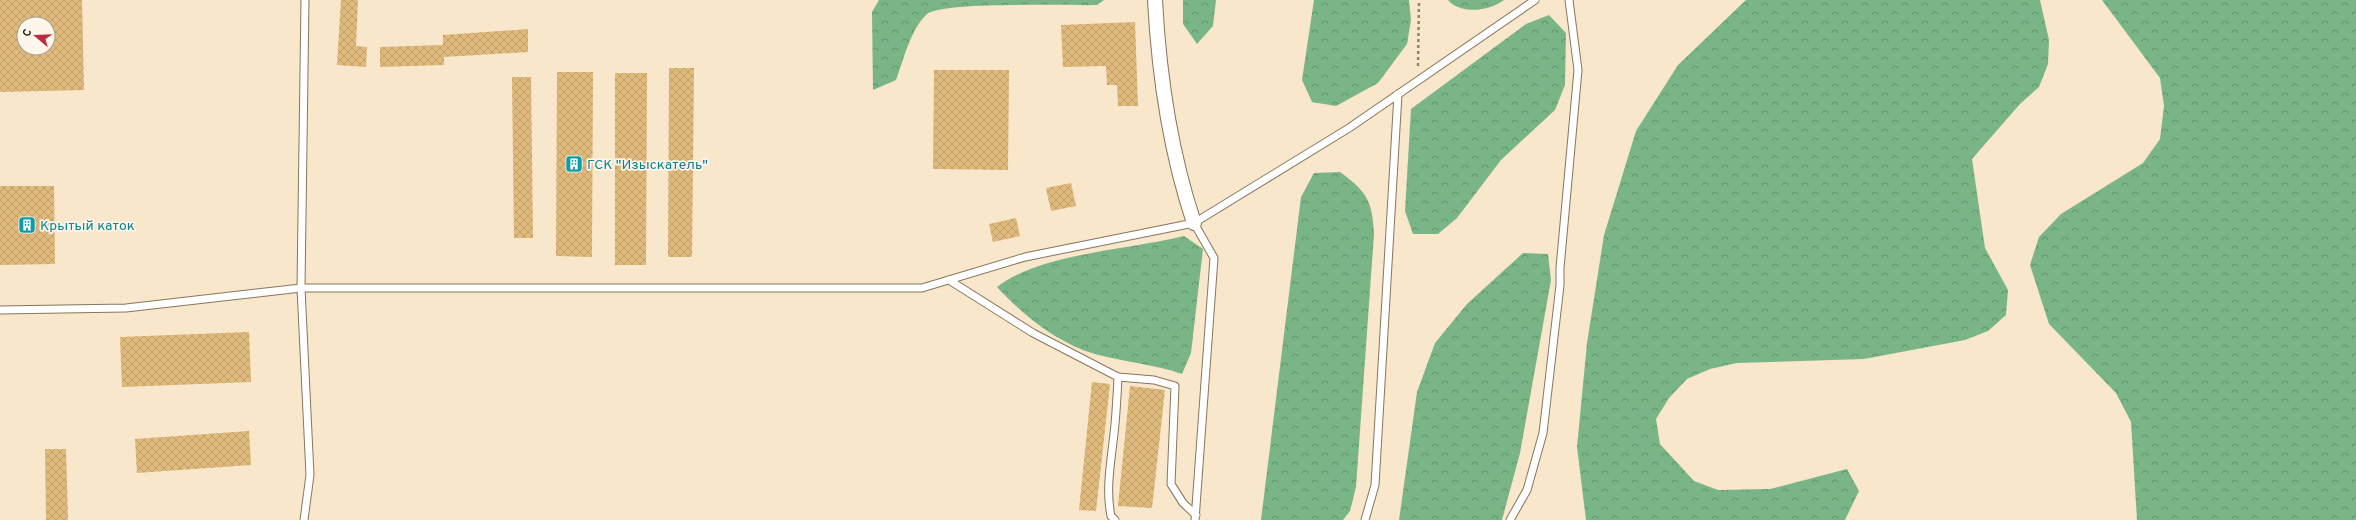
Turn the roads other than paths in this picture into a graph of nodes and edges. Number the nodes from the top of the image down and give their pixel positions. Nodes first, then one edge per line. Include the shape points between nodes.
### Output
1 (305, 0) edge
2 (1155, 0) edge
3 (1535, 0) edge
4 (1569, 0) edge
5 (1398, 94) junction
6 (1194, 223) junction
7 (949, 280) junction
8 (301, 288) junction
9 (0, 310) edge
10 (1118, 377) junction
11 (1196, 518) edge
12 (304, 520) edge
13 (1115, 520) edge
14 (1365, 520) edge
15 (1510, 520) edge

1 - 8 lane
2 - 6 street via 1165,109 1182,188
3 - 5 lane
4 - 15 lane via 1578,70 1560,285 1542,433 1528,490
5 - 6 lane via 1349,128
5 - 14 lane via 1376,485
6 - 7 lane via 1025,257
6 - 11 lane via 1214,258
7 - 8 lane via 922,288
7 - 10 lane via 1033,333
8 - 9 lane via 126,308
8 - 12 lane via 310,475
10 - 11 lane via 1154,380 1175,386 1171,484
10 - 13 lane via 1108,476 1108,502 1111,516

